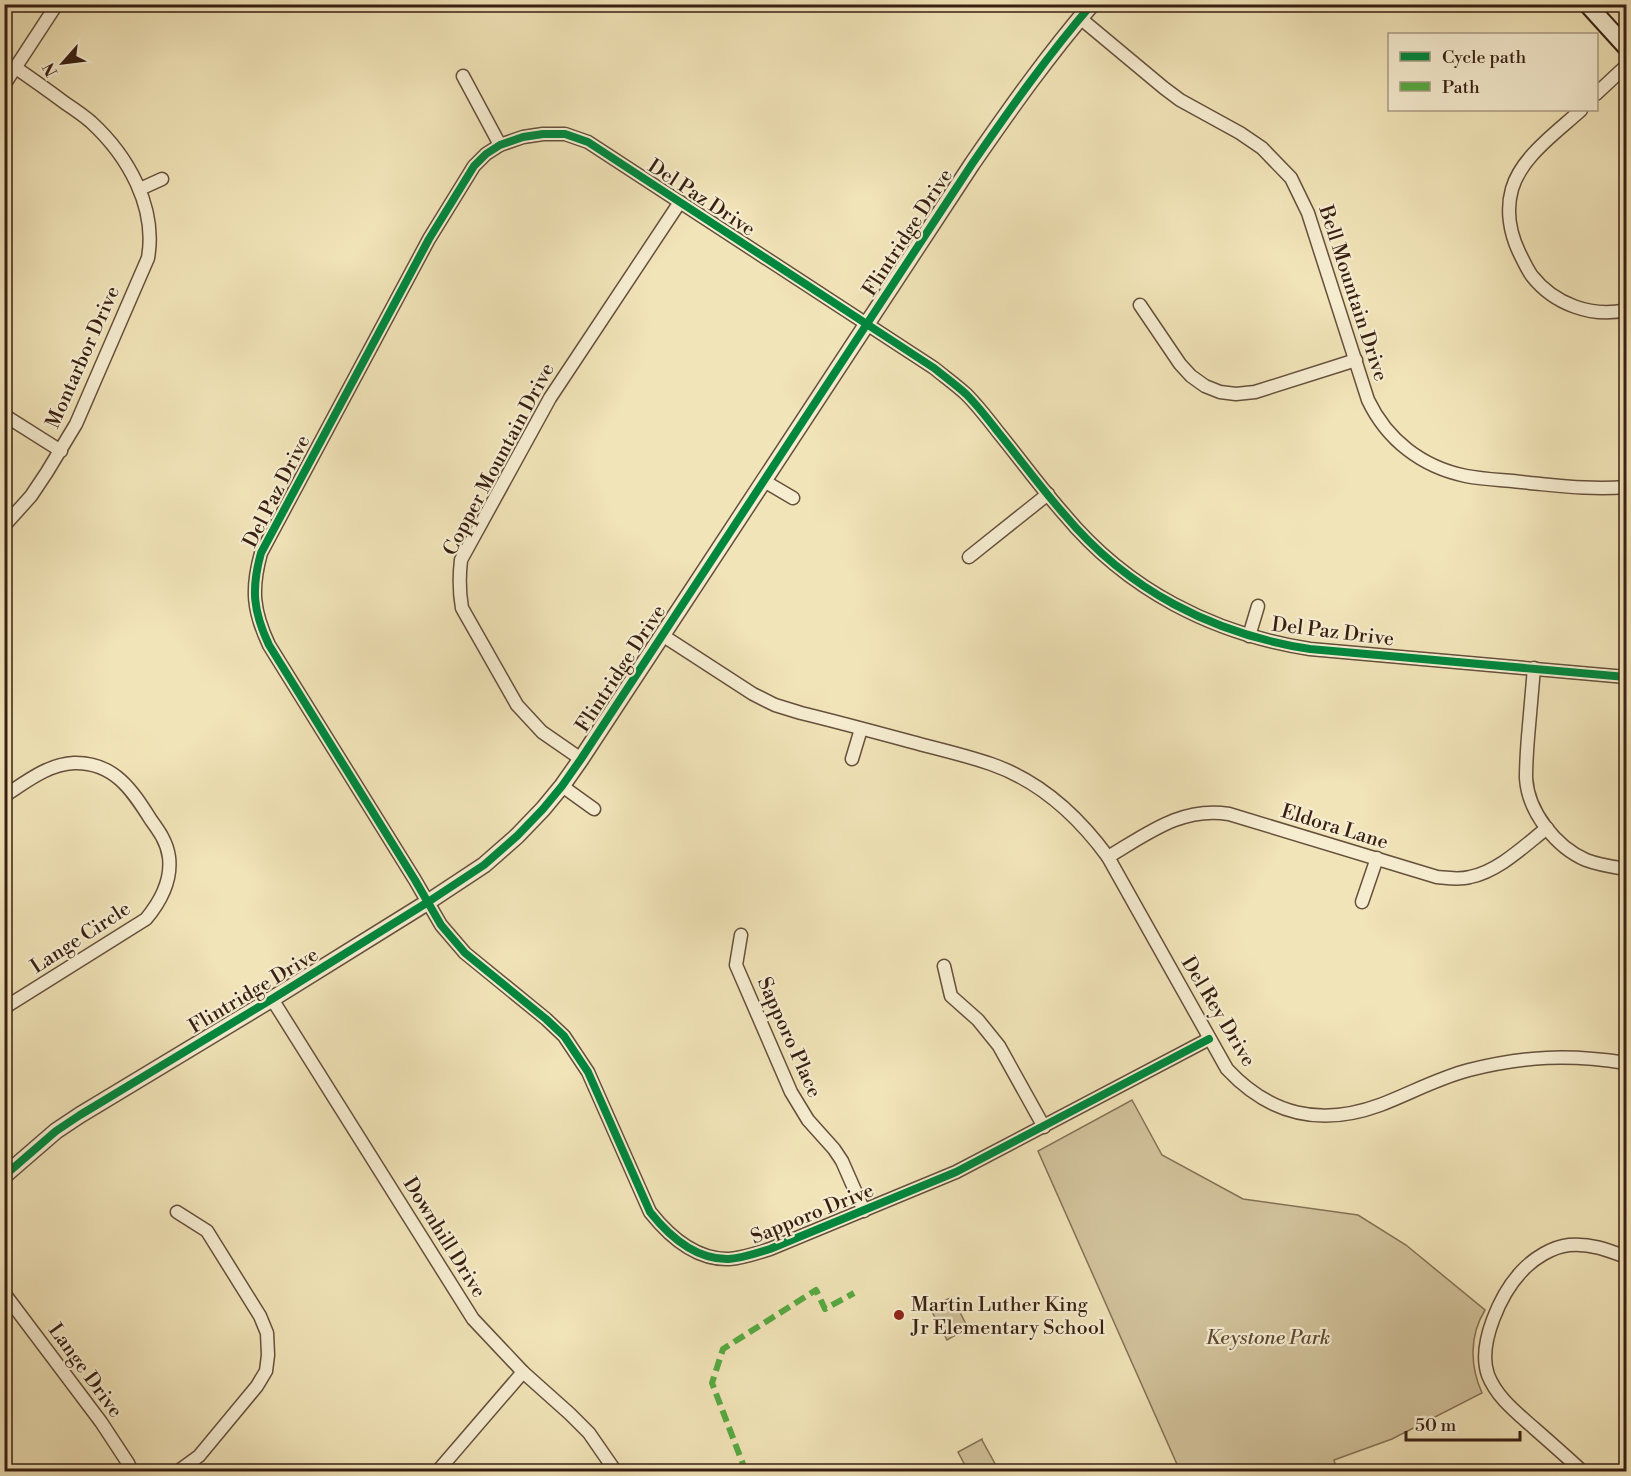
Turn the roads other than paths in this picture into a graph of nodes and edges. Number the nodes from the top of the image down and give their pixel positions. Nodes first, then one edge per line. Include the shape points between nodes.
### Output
1 (57, 4) edge
2 (1092, 4) edge
3 (1587, 4) edge
4 (1080, 18) junction
5 (1626, 47) edge
6 (1626, 66) edge
7 (16, 68) junction
8 (463, 76) dead end
9 (4, 85) edge
10 (1598, 92) edge
11 (1580, 111) edge
12 (500, 145) junction
13 (162, 179) dead end
14 (140, 189) junction
15 (680, 202) junction
16 (1140, 305) dead end
17 (1626, 310) edge
18 (867, 325) junction
19 (1356, 360) junction
20 (4, 415) edge
21 (61, 451) junction
22 (764, 481) junction
23 (1626, 487) edge
24 (1048, 494) junction
25 (793, 498) dead end
26 (4, 526) edge
27 (969, 557) dead end
28 (1258, 606) dead end
29 (662, 635) junction
30 (1249, 636) junction
31 (1534, 668) junction
32 (1626, 677) edge
33 (861, 729) junction
34 (581, 759) junction
35 (852, 759) dead end
36 (562, 786) junction
37 (4, 796) edge
38 (594, 809) dead end
39 (1547, 828) junction
40 (1108, 856) junction
41 (1377, 858) junction
42 (1626, 869) edge
43 (428, 902) junction
44 (1362, 902) dead end
45 (741, 935) dead end
46 (944, 966) dead end
47 (272, 999) junction
48 (4, 1008) edge
49 (1209, 1039) junction
50 (1626, 1063) edge
51 (1044, 1127) junction
52 (4, 1176) edge
53 (864, 1210) junction
54 (177, 1212) dead end
55 (1626, 1257) edge
56 (4, 1293) edge
57 (523, 1372) junction
58 (132, 1472) edge
59 (177, 1472) edge
60 (437, 1472) edge
61 (616, 1472) edge
62 (1583, 1472) edge

1 - 7 street
2 - 4 street, Flintridge Drive
3 - 5 main road
4 - 18 street, Flintridge Drive via 979,154
4 - 19 street, Bell Mountain Drive via 1180,100 1262,148 1291,178 1308,213
6 - 10 street
7 - 9 street
7 - 14 street, Montarbor Drive via 90,121 121,156
8 - 12 street
11 - 17 street via 1528,159 1518,174 1512,189 1510,224 1530,274 1550,293 1584,310
12 - 15 street, Del Paz Drive via 543,134 588,142
12 - 43 street, Del Paz Drive via 474,166 429,239 261,553 256,570 256,610 269,645
13 - 14 street
14 - 21 street, Montarbor Drive via 150,226 148,258 87,402
15 - 18 street, Del Paz Drive
15 - 34 street, Copper Mountain Drive via 550,398 461,560 462,608 517,705 542,732
16 - 19 street via 1185,370 1204,386 1220,392 1254,392
18 - 22 street, Flintridge Drive
18 - 24 street, Del Paz Drive via 934,368 966,395
19 - 23 street, Bell Mountain Drive via 1368,400 1387,430 1403,447 1440,469 1467,476 1582,488
20 - 21 street
21 - 26 street, Montarbor Drive via 31,496
22 - 25 street
22 - 29 street, Flintridge Drive
24 - 27 street
24 - 30 street, Del Paz Drive via 1102,554 1148,589 1198,618
28 - 30 street, Del Paz Drive
29 - 33 street, Del Rey Drive via 775,705
29 - 34 street, Flintridge Drive
30 - 31 street, Del Paz Drive via 1310,649
31 - 32 street, Del Paz Drive
31 - 39 street via 1526,780 1530,798
33 - 35 street
33 - 40 street, Del Rey Drive via 964,755 1014,774 1075,816
34 - 36 street, Flintridge Drive
36 - 38 street
36 - 43 street, Flintridge Drive via 500,852
37 - 48 street, Lange Circle via 54,766 74,763 108,770 134,792 164,839 169,856 165,891 146,919
39 - 41 street, Eldora Lane via 1502,863 1471,877 1437,877
39 - 42 street via 1570,851 1586,860
40 - 41 street, Eldora Lane via 1168,822 1214,811
40 - 49 street, Del Rey Drive
41 - 44 street
43 - 47 street, Flintridge Drive
43 - 53 street, Sapporo Drive via 465,953 564,1036 588,1072 650,1212 675,1239 710,1256 747,1256
45 - 53 street, Sapporo Place via 736,965 791,1092 842,1161
46 - 51 street via 951,996 999,1046
47 - 52 street, Flintridge Drive via 80,1115
47 - 57 street, Downhill Drive via 462,1302
49 - 50 street, Del Rey Drive via 1227,1069 1259,1097 1278,1107 1321,1117 1368,1109 1466,1071 1519,1059 1579,1057
49 - 51 street, Sapporo Drive
51 - 53 street, Sapporo Drive via 956,1172
54 - 59 street via 207,1231 260,1316 267,1333 268,1355 266,1371 258,1386 199,1456
55 - 62 street via 1585,1245 1548,1251 1521,1271 1487,1335 1487,1372 1494,1388
56 - 58 street, Lange Drive via 101,1422
57 - 60 street
57 - 61 street, Downhill Drive via 589,1433

